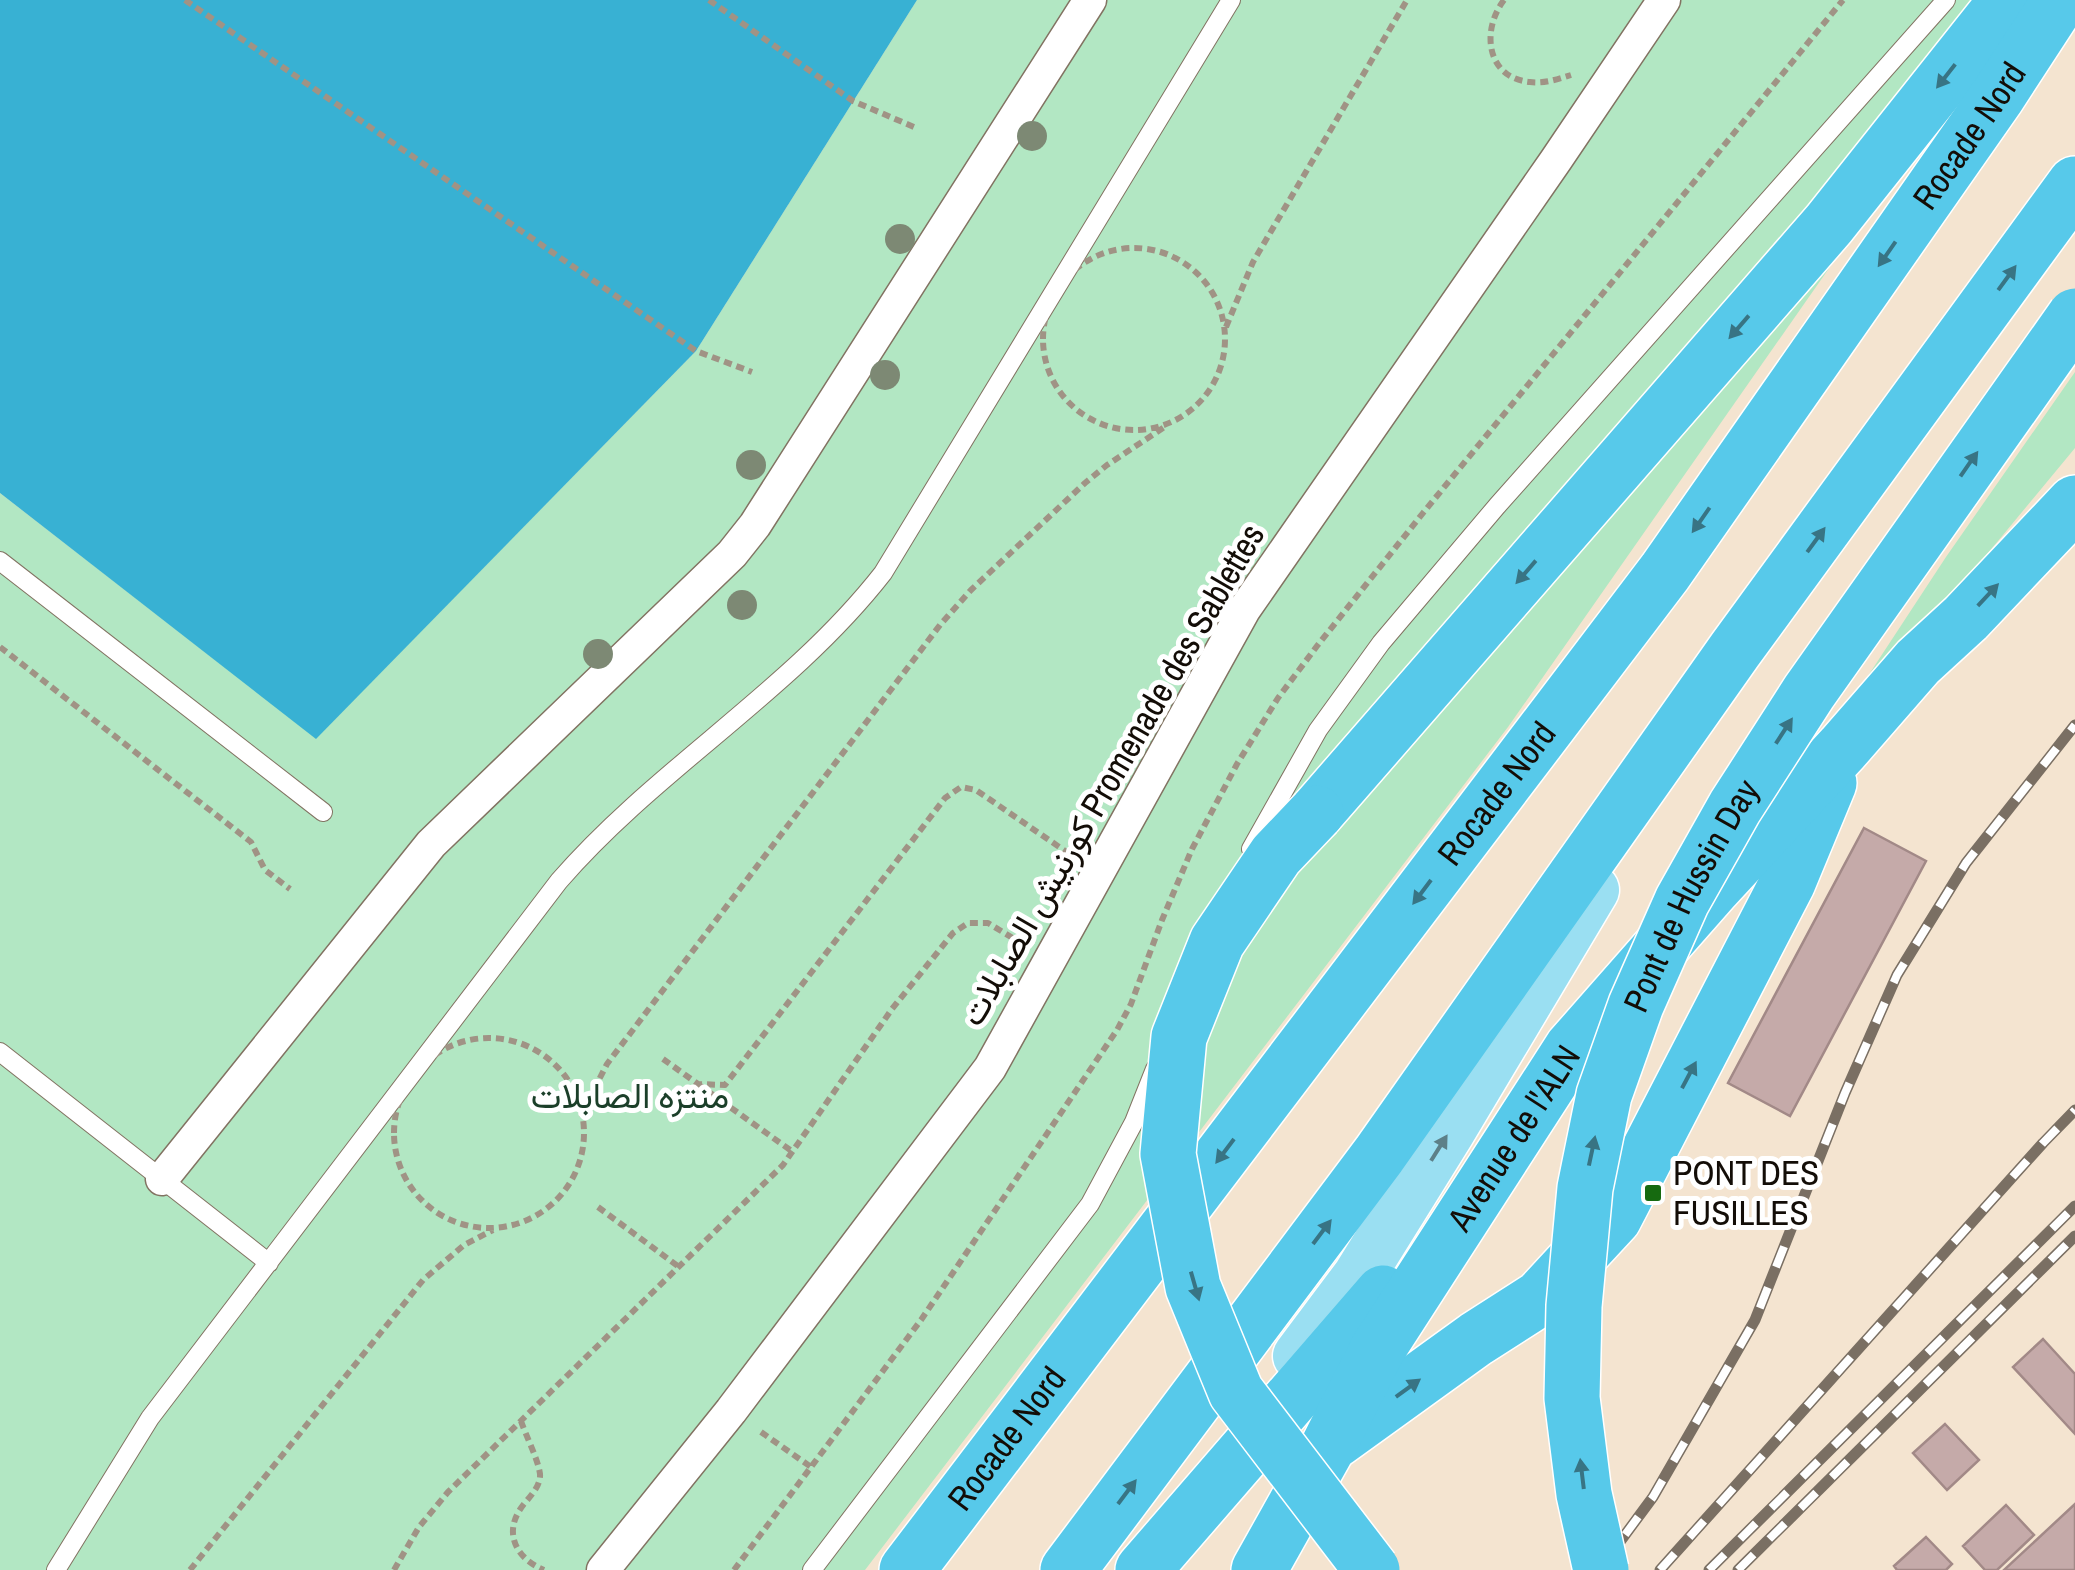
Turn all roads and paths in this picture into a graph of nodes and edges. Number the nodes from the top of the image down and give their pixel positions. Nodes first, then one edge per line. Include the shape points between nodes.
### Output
1 (186, 0) edge
2 (709, 0) edge
3 (1090, 0) edge
4 (1232, 0) edge
5 (1407, 0) edge
6 (1504, 0) edge
7 (1664, 0) edge
8 (1946, 0) edge
9 (2007, 0) edge
10 (2060, 0) edge
11 (1624, 58) junction
12 (914, 127) dead end
13 (2075, 184) edge
14 (1058, 286) junction
15 (2075, 316) edge
16 (1225, 329) junction
17 (752, 372) dead end
18 (1166, 426) junction
19 (2075, 503) edge
20 (0, 561) edge
21 (0, 647) edge
22 (1736, 650) junction
23 (1843, 748) junction
24 (323, 812) dead end
25 (1241, 868) dead end
26 (1098, 874) junction
27 (290, 889) dead end
28 (1224, 900) dead end
29 (1050, 960) junction
30 (1572, 1048) junction
31 (0, 1052) edge
32 (663, 1060) dead end
33 (412, 1075) junction
34 (698, 1084) junction
35 (582, 1113) junction
36 (793, 1152) junction
37 (162, 1179) junction
38 (598, 1207) dead end
39 (494, 1229) junction
40 (269, 1263) junction
41 (679, 1267) junction
42 (731, 1411) junction
43 (521, 1422) junction
44 (1329, 1445) junction
45 (811, 1467) dead end
46 (56, 1570) edge
47 (190, 1570) edge
48 (394, 1570) edge
49 (544, 1570) edge
50 (603, 1570) edge
51 (812, 1570) edge
52 (907, 1570) edge
53 (1068, 1570) edge
54 (1141, 1570) edge
55 (1259, 1570) edge
56 (1372, 1570) edge
57 (1601, 1570) edge

1 - 17 path via 696,350
2 - 12 path via 854,101
3 - 37 street via 744,540 431,844
4 - 14 lane
5 - 16 path via 1253,262
6 - 11 path via 1489,42 1500,68 1513,78 1543,82
7 - 11 street, كورنيش الصابلات Promenade des Sablettes
8 - 25 lane via 1381,643 1311,741
9 -> 56 highway, bridge via 1829,224 1276,855 1218,942 1179,1037 1168,1154 1194,1287 1236,1392
10 -> 52 highway, Rocade Nord via 1665,572
11 - 26 street, كورنيش الصابلات Promenade des Sablettes via 1244,610
22 -> 13 highway
14 - 16 path via 1110,251 1142,248 1198,273 1216,298
14 - 18 path via 1042,338 1060,394 1107,427
14 - 33 lane via 854,610 592,844
57 -> 15 highway, Pont de Hussin Day, bridge via 1572,1398 1574,1306 1585,1188 1604,1095 1636,1005 1734,807
16 - 18 path via 1224,360 1211,389
18 - 35 path via 1085,483 940,625 608,1064
23 -> 19 highway, Avenue de l'ALN
20 - 24 lane
21 - 27 path via 251,842 265,870
53 -> 22 highway via 1380,1155
54 -> 22 main road via 1359,1276
23 - 30 highway, Avenue de l'ALN
44 -> 23 highway via 1540,1298 1614,1218 1788,882
26 - 29 street, كورنيش الصابلات Promenade des Sablettes
26 - 34 path via 976,790 961,787 725,1085
28 - 51 lane via 1134,1122 1090,1204
29 - 36 path via 988,923 953,932
29 - 42 street, كورنيش الصابلات Promenade des Sablettes via 990,1068
30 - 44 highway, Avenue de l'ALN via 1377,1350
30 - 54 highway via 1440,1227
31 - 37 lane
32 - 34 path
33 - 35 path via 453,1044 474,1038 522,1043 562,1070
33 - 39 path via 394,1120 399,1167 427,1207 471,1228
33 - 40 lane
34 - 36 path
35 - 39 path via 585,1136 572,1182 539,1216
36 - 41 path
37 - 40 lane
38 - 41 path
39 - 47 path via 423,1280
40 - 46 lane via 150,1418
41 - 43 path
42 - 45 path
42 - 50 street, كورنيش الصابلات Promenade des Sablettes
43 - 48 path via 448,1492
43 - 49 path via 541,1476 513,1524 512,1540 532,1566
44 - 55 highway, Avenue de l'ALN

